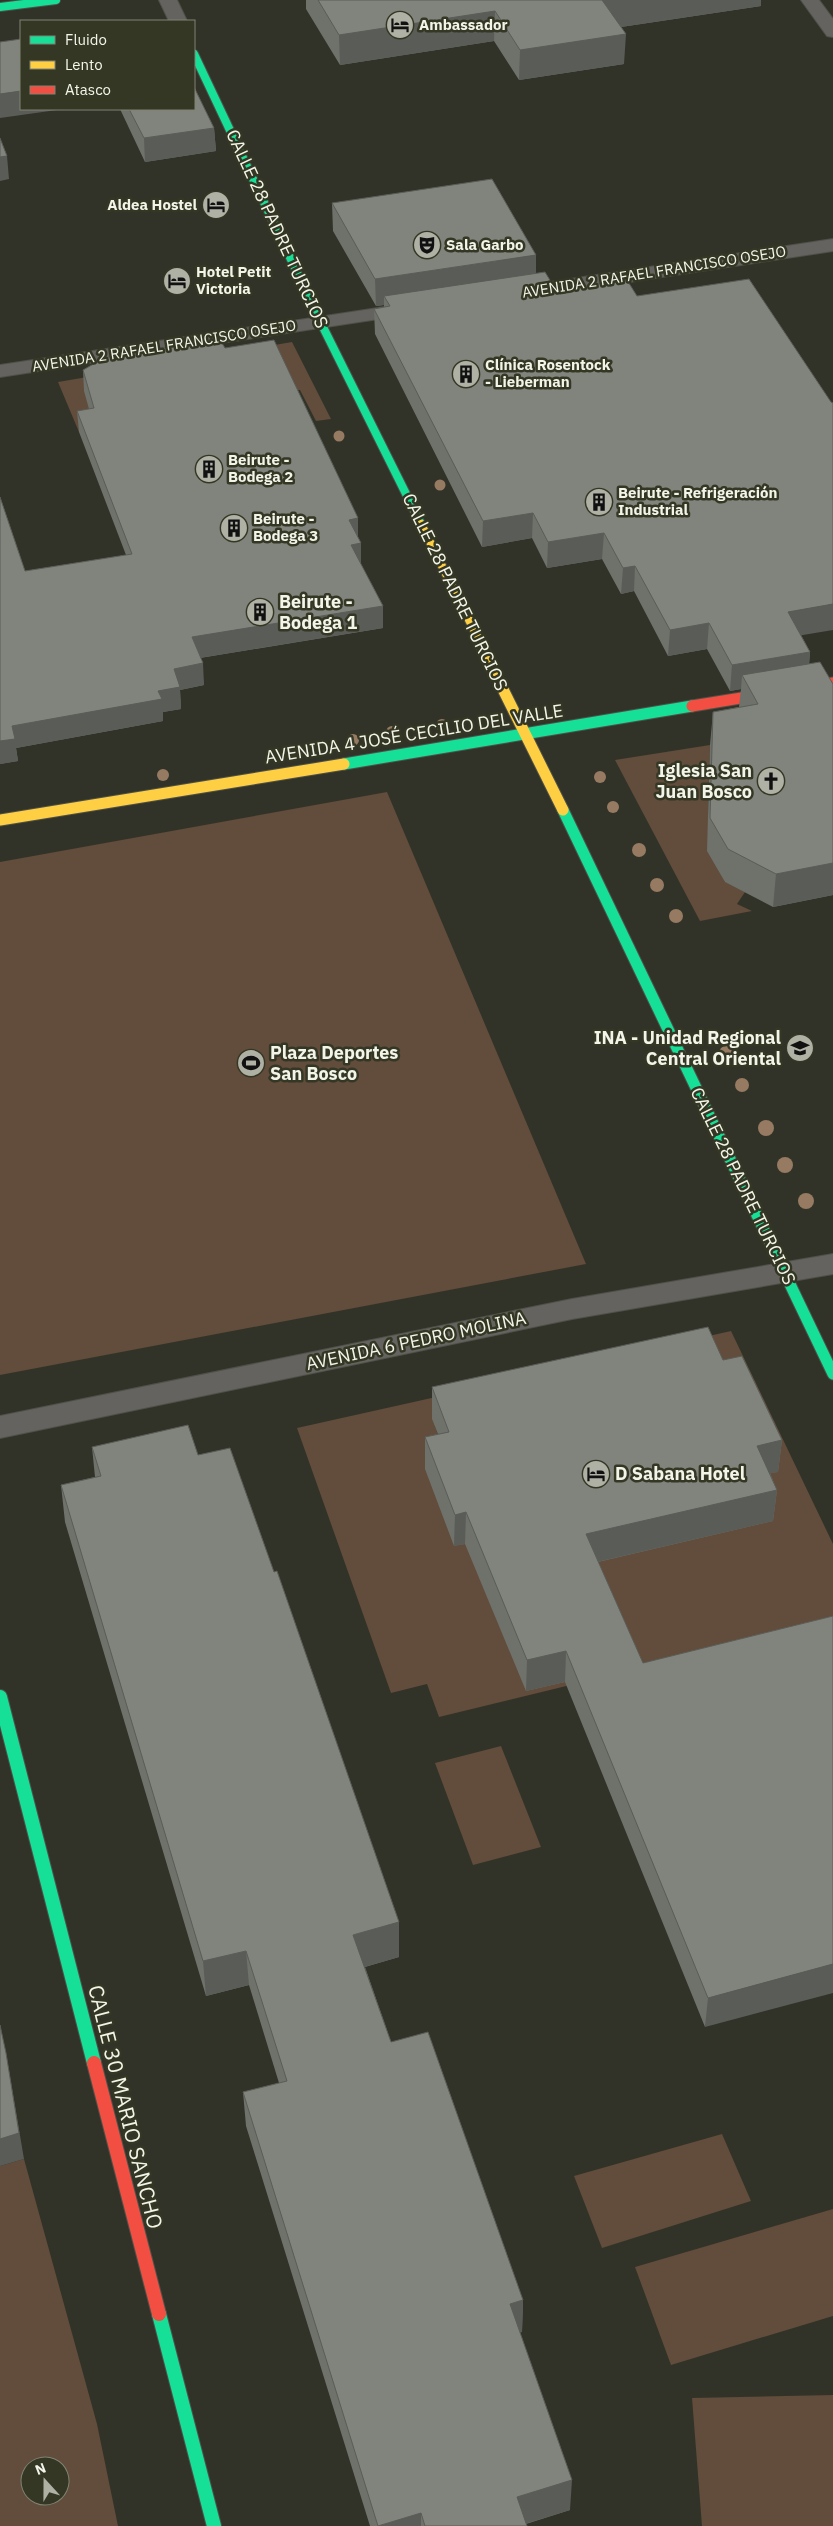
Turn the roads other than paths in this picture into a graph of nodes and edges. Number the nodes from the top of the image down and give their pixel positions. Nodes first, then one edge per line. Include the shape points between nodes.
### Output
1 (56, 0) edge
2 (168, 0) edge
3 (810, 0) edge
4 (0, 7) edge
5 (178, 20) edge
6 (833, 32) edge
7 (195, 56) edge
8 (833, 245) edge
9 (497, 296) edge
10 (429, 306) edge
11 (321, 323) junction
12 (0, 371) edge
13 (833, 683) edge
14 (526, 734) junction
15 (0, 820) edge
16 (833, 1264) edge
17 (785, 1273) junction
18 (833, 1374) edge
19 (0, 1427) edge
20 (0, 1697) edge
21 (214, 2526) edge

1 - 4 main road
2 - 5 street
3 - 6 street
7 - 11 main road, CALLE 28 PADRE TURCIOS
8 - 9 street, AVENIDA 2 RAFAEL FRANCISCO OSEJO
10 - 11 street, AVENIDA 2 RAFAEL FRANCISCO OSEJO
11 - 12 street, AVENIDA 2 RAFAEL FRANCISCO OSEJO
11 - 14 main road, CALLE 28 PADRE TURCIOS
13 - 14 main road, AVENIDA 4 JOSÉ CECILIO DEL VALLE
14 - 15 main road, AVENIDA 4 JOSÉ CECILIO DEL VALLE
14 - 17 main road, CALLE 28 PADRE TURCIOS
16 - 17 street, AVENIDA 6 PEDRO MOLINA
17 - 18 main road, CALLE 28 PADRE TURCIOS
17 - 19 street, AVENIDA 6 PEDRO MOLINA via 572,1309
20 - 21 main road, CALLE 30 MARIO SANCHO

